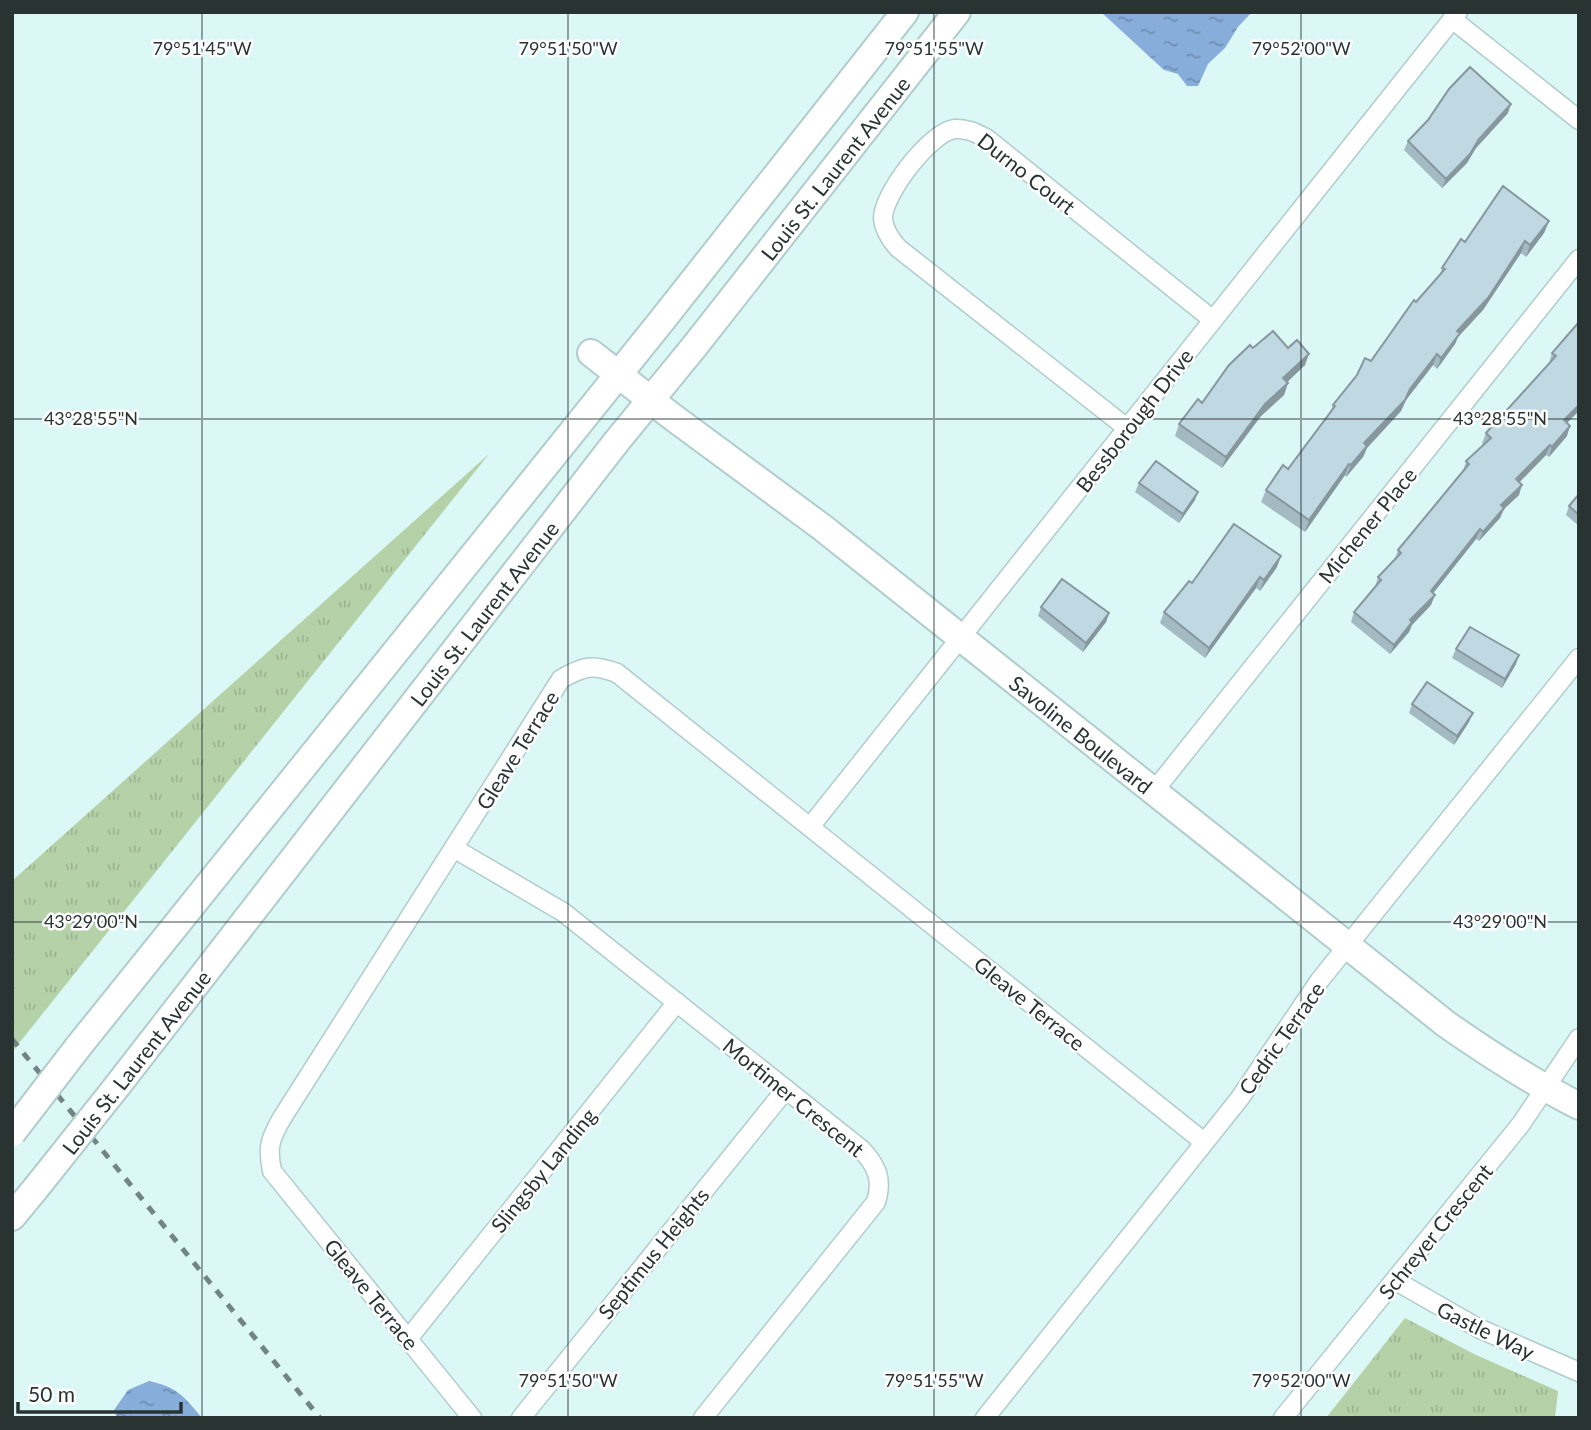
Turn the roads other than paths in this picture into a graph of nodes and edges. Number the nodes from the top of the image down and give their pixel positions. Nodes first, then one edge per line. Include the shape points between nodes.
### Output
1 (905, 12) edge
2 (957, 12) edge
3 (1455, 16) edge
4 (1579, 120) edge
5 (1579, 259) edge
6 (1213, 320) junction
7 (591, 353) dead end
8 (618, 374) junction
9 (650, 400) junction
10 (1127, 428) junction
11 (962, 637) junction
12 (1579, 658) edge
13 (1154, 791) junction
14 (810, 827) junction
15 (455, 849) junction
16 (1348, 946) junction
17 (677, 1002) junction
18 (1579, 1038) edge
19 (786, 1089) junction
20 (1544, 1089) junction
21 (1579, 1106) edge
22 (12, 1133) edge
23 (1204, 1142) junction
24 (12, 1217) edge
25 (1396, 1281) junction
26 (408, 1339) junction
27 (1579, 1372) edge
28 (472, 1418) edge
29 (521, 1418) edge
30 (703, 1418) edge
31 (985, 1418) edge
32 (1283, 1418) edge

1 - 8 main road, Louis St. Laurent Avenue
2 - 9 main road, Louis St. Laurent Avenue
3 - 4 street
3 - 6 street, Bessborough Drive
5 - 13 street, Michener Place
6 - 10 street, Bessborough Drive
6 - 10 street, Durno Court via 972,130 954,129 939,135 890,193 883,222 898,248
7 - 8 main road, Savoline Boulevard
8 - 9 main road, Savoline Boulevard
8 - 22 main road, Louis St. Laurent Avenue, bridge
9 - 11 main road, Savoline Boulevard
9 - 24 main road, Louis St. Laurent Avenue, bridge
10 - 11 street, Bessborough Drive
11 - 13 main road, Savoline Boulevard
11 - 14 street, Bessborough Drive
12 - 16 street, Cedric Terrace
13 - 16 main road, Savoline Boulevard
14 - 15 street, Gleave Terrace via 617,673 597,666 561,680
14 - 23 street, Gleave Terrace
15 - 17 street, Mortimer Crescent via 563,912
15 - 26 street, Gleave Terrace via 282,1118 268,1153 272,1171
16 - 20 main road, Savoline Boulevard via 1446,1024
16 - 23 street, Cedric Terrace
17 - 19 street, Mortimer Crescent
17 - 26 street, Slingsby Landing
18 - 20 street, Schreyer Crescent
19 - 29 street, Septimus Heights
19 - 30 street, Mortimer Crescent via 874,1162 879,1191 876,1202
20 - 21 main road, Savoline Boulevard
20 - 25 street, Schreyer Crescent
23 - 31 street, Cedric Terrace
25 - 27 street, Gastle Way via 1478,1328
25 - 32 street, Schreyer Crescent
26 - 28 street, Gleave Terrace

